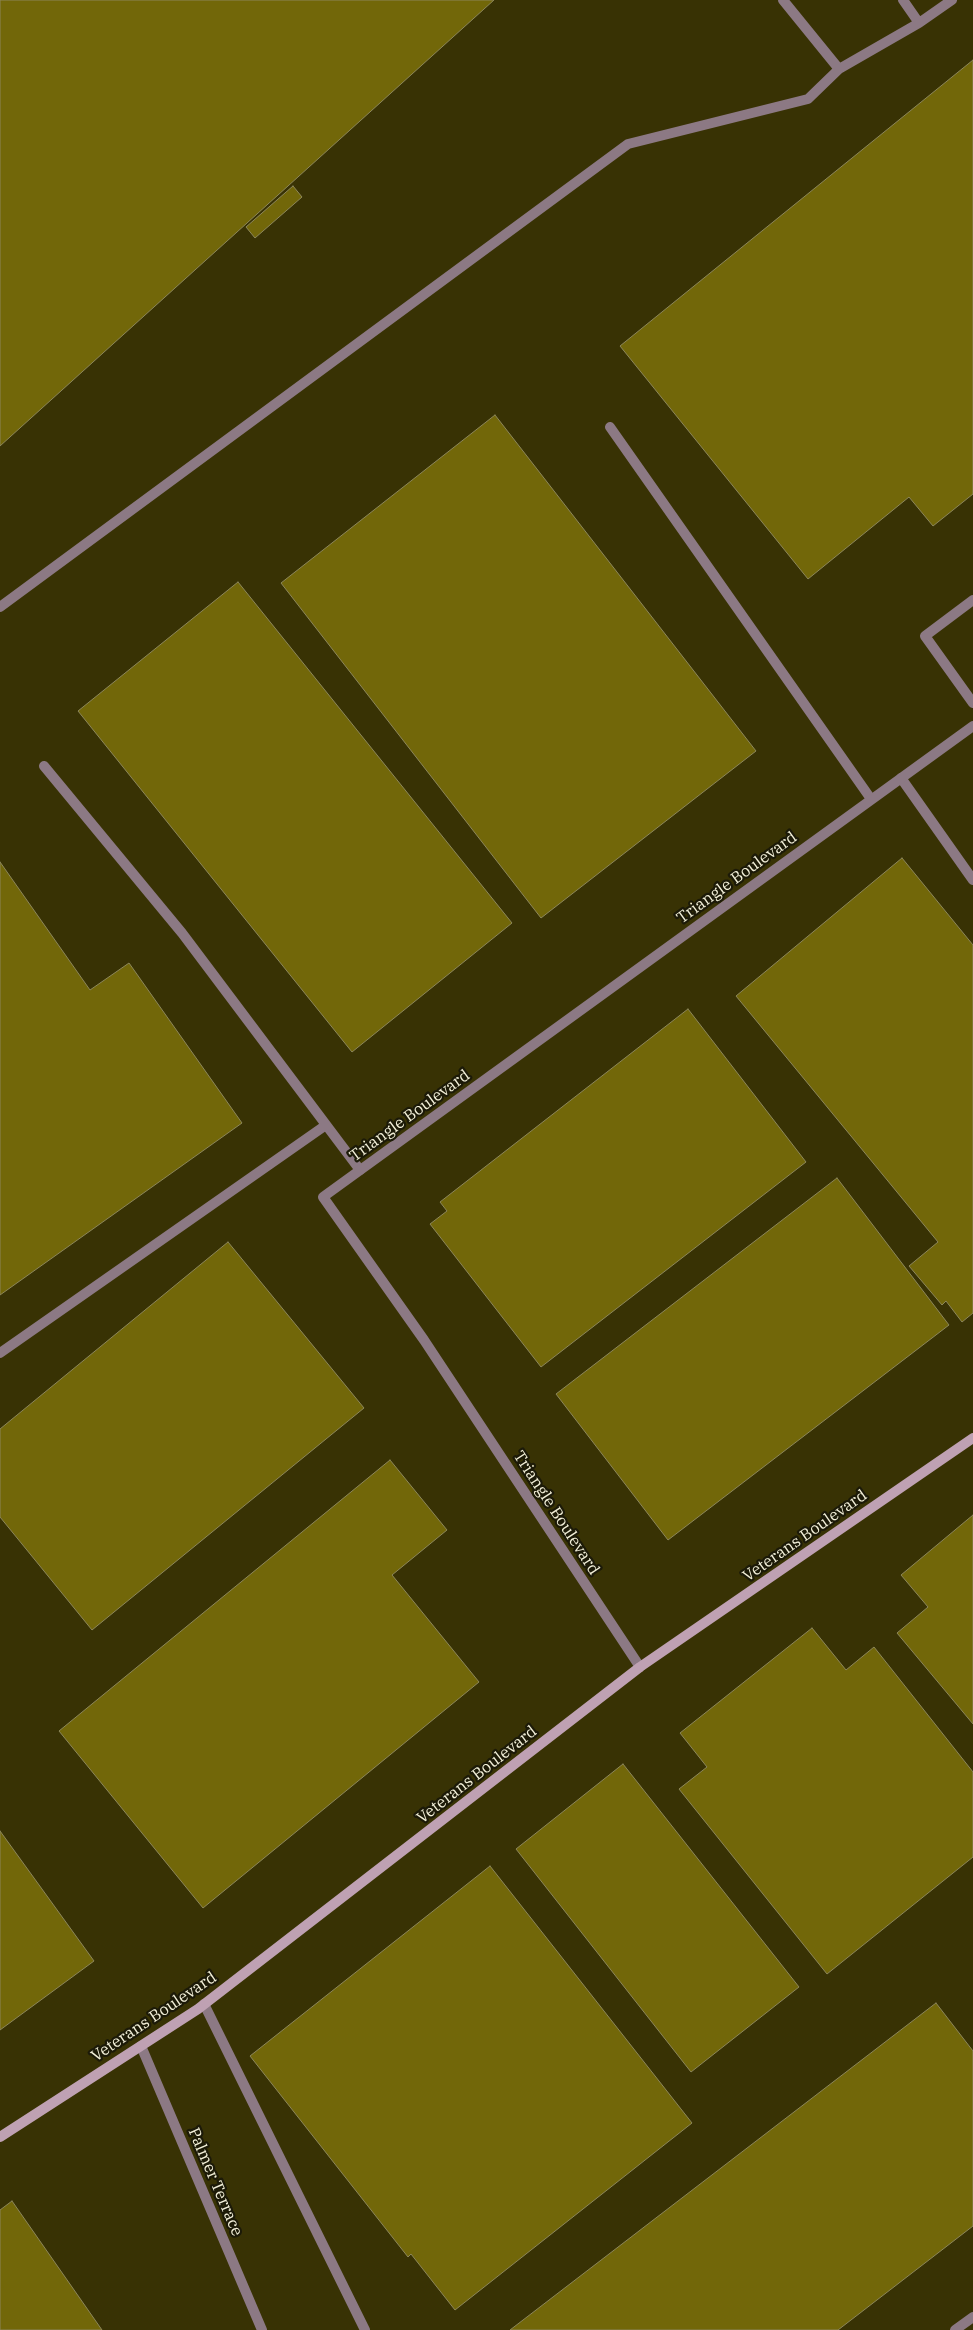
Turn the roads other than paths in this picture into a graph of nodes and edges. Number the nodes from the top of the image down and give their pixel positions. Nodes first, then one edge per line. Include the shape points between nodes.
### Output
1 (783, 0) edge
2 (903, 0) edge
3 (952, 0) edge
4 (919, 23) junction
5 (839, 69) junction
6 (610, 427) dead end
7 (973, 600) edge
8 (0, 607) edge
9 (973, 703) edge
10 (973, 726) edge
11 (44, 766) dead end
12 (901, 778) junction
13 (871, 799) junction
14 (973, 880) edge
15 (326, 1124) junction
16 (360, 1170) junction
17 (0, 1353) edge
18 (973, 1438) edge
19 (640, 1667) junction
20 (204, 2004) junction
21 (141, 2046) junction
22 (0, 2137) edge
23 (973, 2317) edge
24 (262, 2330) edge
25 (365, 2330) edge
26 (956, 2330) edge

1 - 5 street
2 - 4 street
3 - 4 street
4 - 5 street
5 - 8 street via 808,98 628,144
6 - 13 street
7 - 9 street via 925,636
10 - 12 street, Triangle Boulevard
11 - 15 street via 182,933
12 - 13 street, Triangle Boulevard
12 - 14 street
13 - 16 street, Triangle Boulevard
15 - 16 street
15 - 17 street
16 - 19 street, Triangle Boulevard via 323,1197 424,1340
18 - 19 street, Veterans Boulevard
19 - 20 street, Veterans Boulevard
20 - 21 street, Veterans Boulevard
20 - 25 street
21 - 22 street, Veterans Boulevard
21 - 24 street, Palmer Terrace
23 - 26 street

